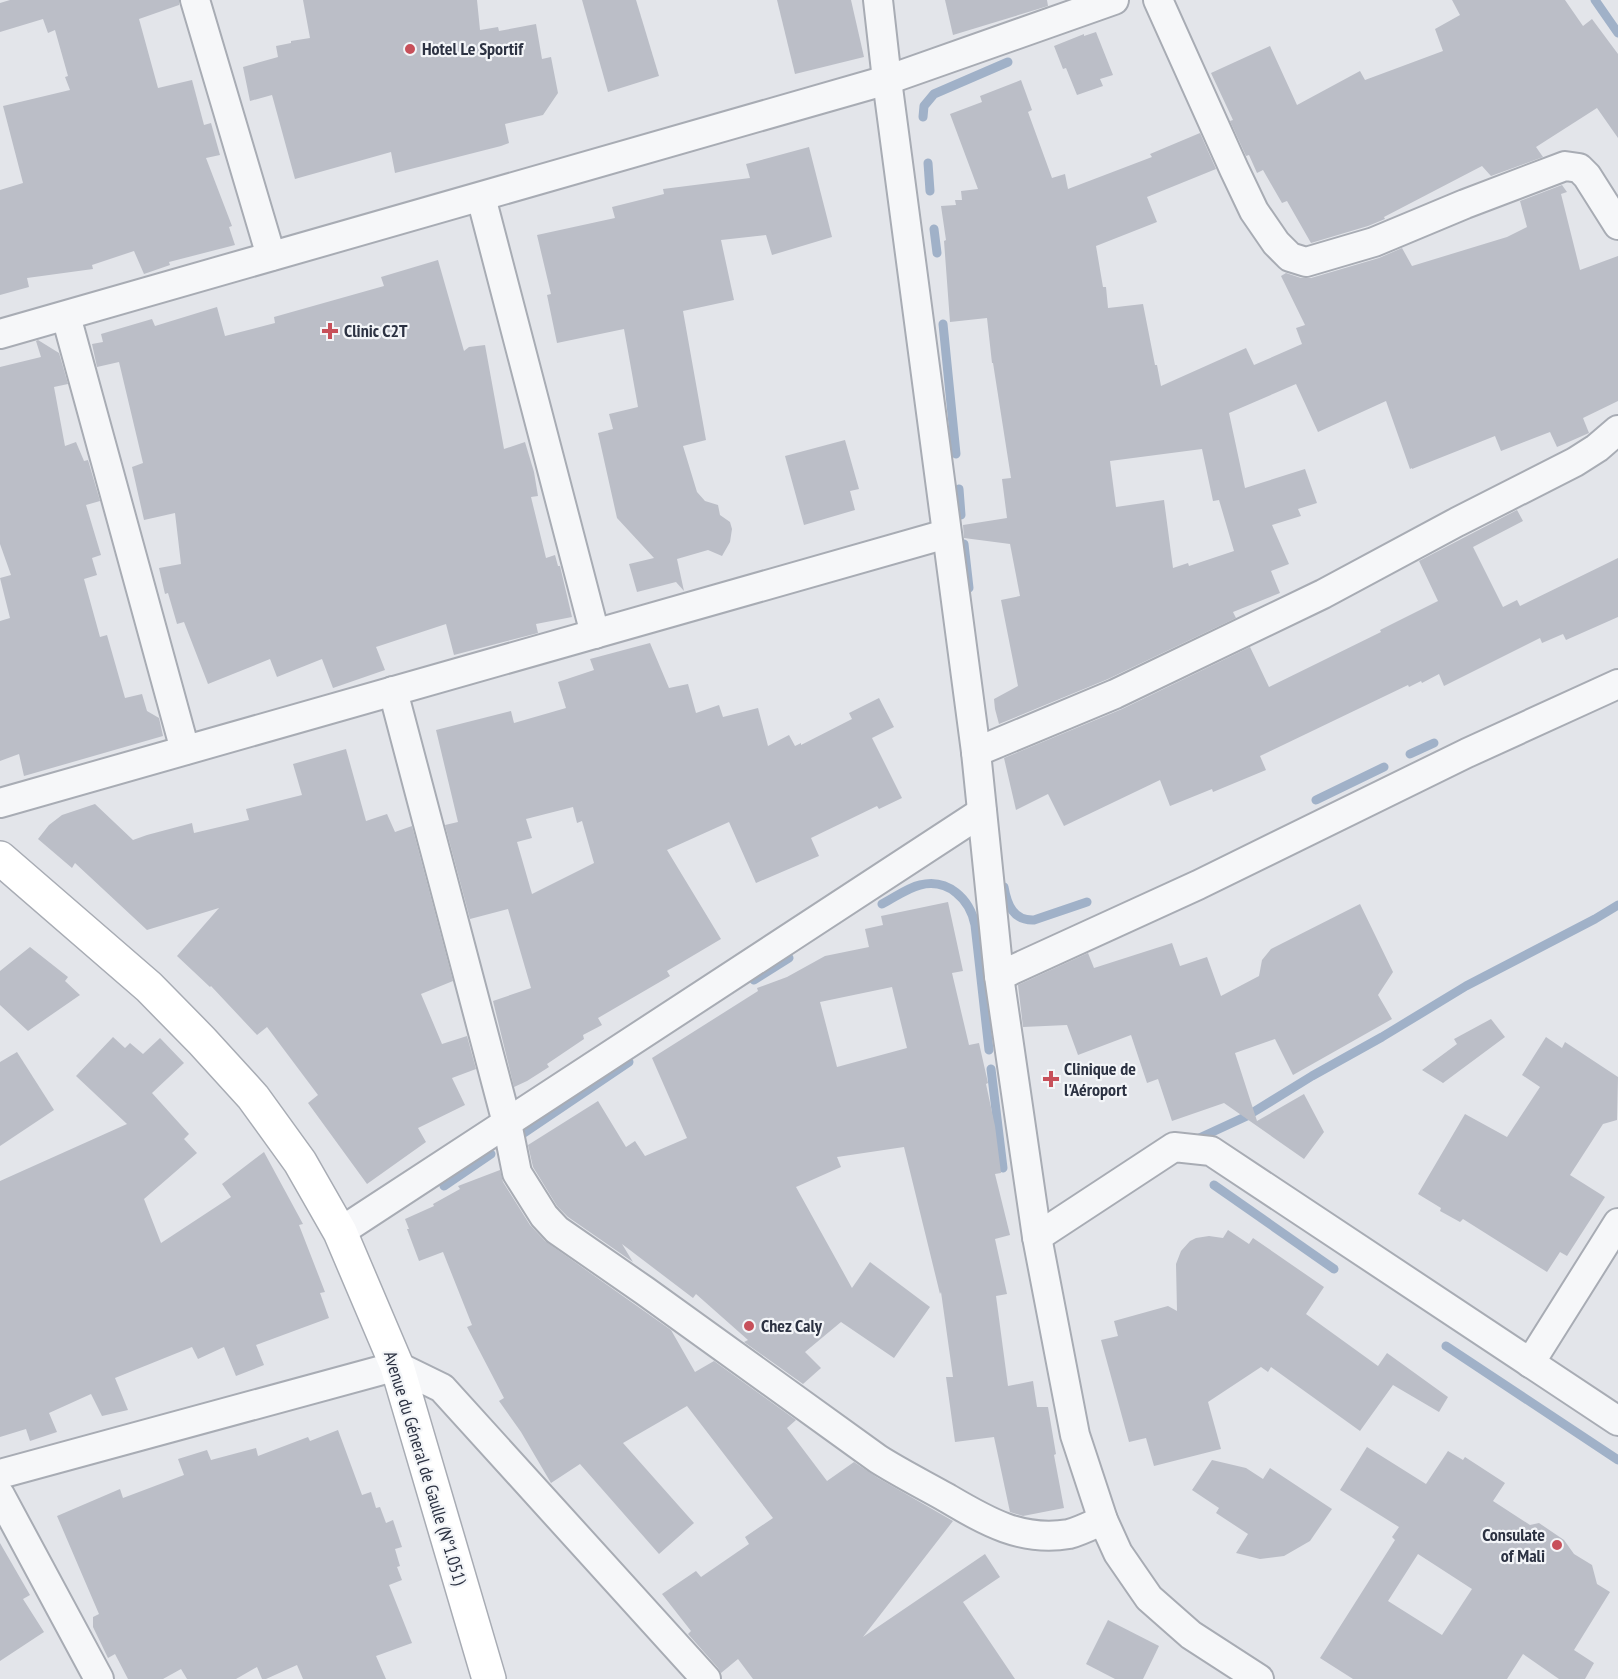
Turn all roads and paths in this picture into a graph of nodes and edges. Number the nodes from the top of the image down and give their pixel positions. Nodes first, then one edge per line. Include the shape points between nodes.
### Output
1 (195, 0) edge
2 (878, 0) edge
3 (1114, 0) edge
4 (1158, 0) edge
5 (887, 80) junction
6 (481, 197) junction
7 (1618, 225) edge
8 (271, 256) junction
9 (66, 316) junction
10 (0, 334) edge
11 (1618, 430) edge
12 (946, 534) junction
13 (595, 634) junction
14 (1618, 684) edge
15 (393, 691) junction
16 (185, 750) junction
17 (976, 752) junction
18 (0, 803) edge
19 (982, 812) junction
20 (0, 858) edge
21 (999, 976) junction
22 (507, 1123) junction
23 (1618, 1223) edge
24 (340, 1232) junction
25 (1037, 1237) junction
26 (1530, 1363) junction
27 (397, 1366) junction
28 (1618, 1421) edge
29 (0, 1474) edge
30 (0, 1495) edge
31 (1103, 1520) junction
32 (99, 1679) edge
33 (489, 1679) edge
34 (706, 1679) edge
35 (1259, 1679) edge

1 - 8 street
2 - 5 street
3 - 5 street
4 - 7 street via 1254,211 1290,256 1306,262 1374,242 1565,166 1579,168 1587,176
5 - 6 street
5 - 12 street
6 - 8 street
6 - 13 street
8 - 9 street
9 - 10 street
9 - 16 street
11 - 17 street via 1575,462 1323,594 1115,694
12 - 13 street
12 - 17 street
13 - 15 street
14 - 21 street
15 - 16 street
15 - 22 street
16 - 18 street
17 - 19 street
19 - 21 street
19 - 22 street
20 - 24 main road, Avenue du Géneral de Gaulle (N°1.051) via 149,987 246,1089 300,1162
21 - 25 street
22 - 24 street
22 - 31 street via 517,1173 557,1230 888,1465 1002,1528 1037,1536 1070,1534
23 - 26 street
24 - 27 main road, Avenue du Géneral de Gaulle (N°1.051)
25 - 26 street via 1174,1147 1211,1151
25 - 31 street via 1075,1436
26 - 28 street
27 - 29 street
27 - 33 main road, Avenue du Géneral de Gaulle (N°1.051)
27 - 34 street via 442,1388
30 - 32 street
31 - 35 street via 1118,1553 1149,1598 1191,1635

